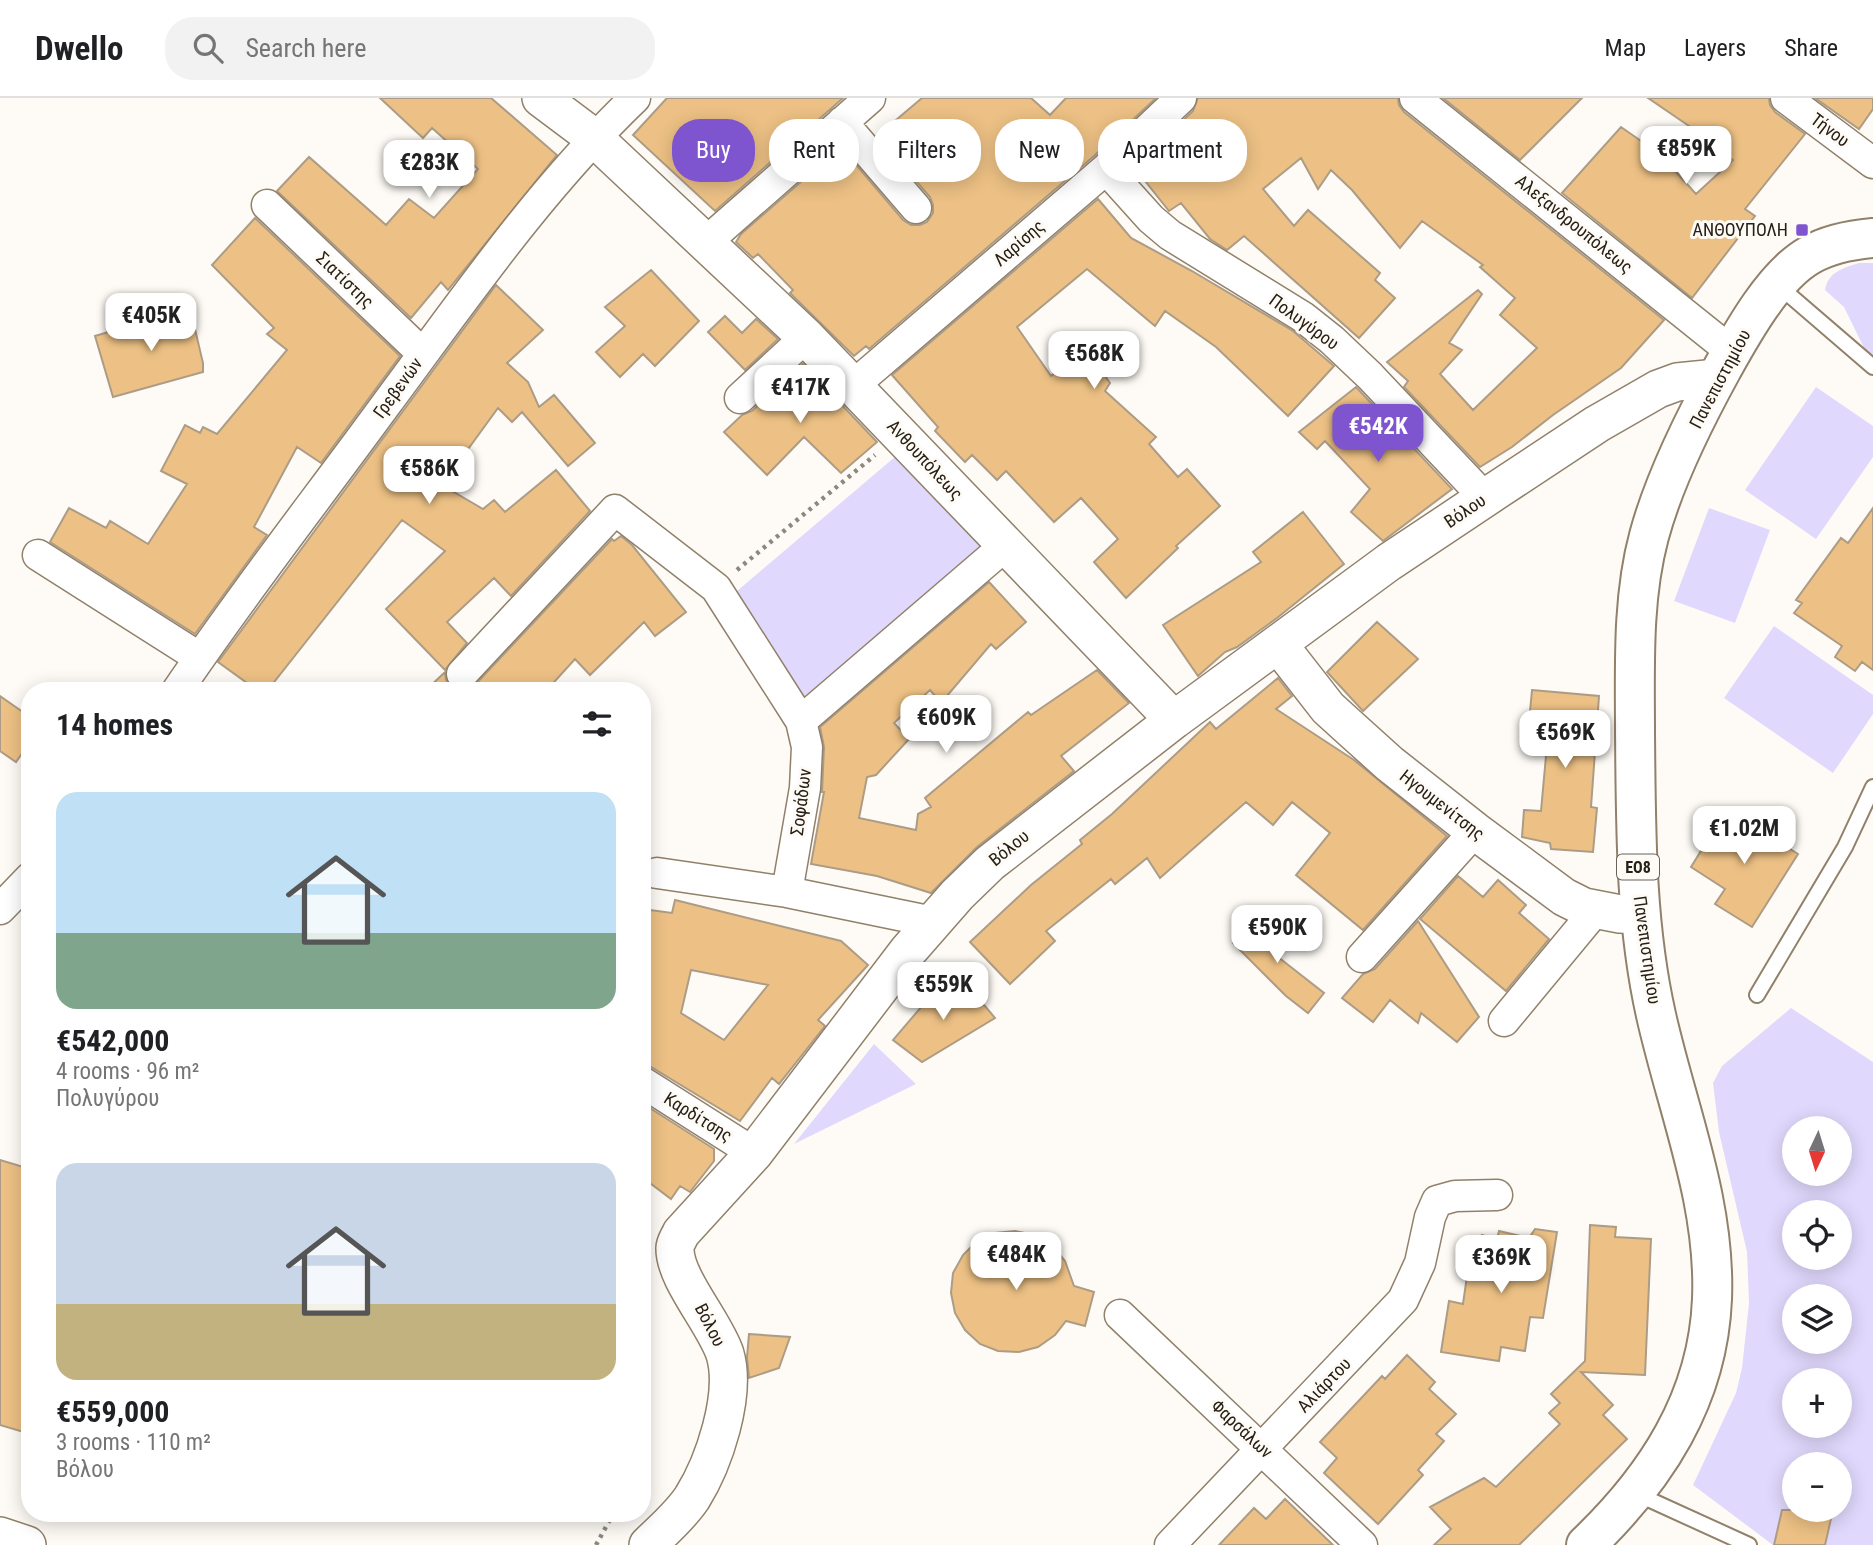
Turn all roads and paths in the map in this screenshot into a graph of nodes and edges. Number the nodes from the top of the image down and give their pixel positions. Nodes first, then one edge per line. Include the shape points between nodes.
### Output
1 (541, 98) edge
2 (635, 98) edge
3 (870, 98) edge
4 (1181, 98) edge
5 (1415, 98) edge
6 (1786, 98) edge
7 (846, 119) edge
8 (1159, 119) edge
9 (593, 137) junction
10 (859, 142) edge
11 (1873, 163) edge
12 (1098, 175) edge
13 (774, 182) edge
14 (1117, 182) edge
15 (267, 205) dead end
16 (916, 208) dead end
17 (1873, 238) edge
18 (705, 243) junction
19 (1778, 285) junction
20 (806, 337) junction
21 (423, 354) junction
22 (1724, 365) junction
23 (1873, 367) edge
24 (854, 385) junction
25 (740, 398) dead end
26 (900, 434) junction
27 (1485, 498) junction
28 (1006, 545) junction
29 (38, 555) dead end
30 (716, 588) junction
31 (1278, 644) junction
32 (200, 658) junction
33 (461, 674) dead end
34 (183, 682) edge
35 (1174, 720) junction
36 (801, 721) junction
37 (1873, 788) edge
38 (1475, 831) junction
39 (657, 873) dead end
40 (21, 887) edge
41 (787, 892) junction
42 (0, 909) edge
43 (1595, 911) junction
44 (1640, 915) junction
45 (933, 922) junction
46 (1362, 957) dead end
47 (1757, 995) dead end
48 (1504, 1021) dead end
49 (651, 1088) edge
50 (754, 1153) junction
51 (1496, 1195) dead end
52 (1120, 1315) dead end
53 (1263, 1448) junction
54 (1635, 1494) junction
55 (609, 1522) edge
56 (0, 1536) edge
57 (27, 1545) edge
58 (596, 1545) edge
59 (648, 1545) edge
60 (1170, 1545) edge
61 (1362, 1545) edge
62 (1586, 1545) edge
63 (1749, 1545) edge

1 - 9 street, Ανθουπόλεως
2 - 9 street, Γρεβενών
3 - 7 street
4 - 8 street, Λαρίσης
5 - 22 street, Αλεξανδρουπόλεως
6 - 11 street, Τήνου
9 - 18 street, Ανθουπόλεως
9 - 21 street, Γρεβενών
10 - 16 street
12 - 24 street, Λαρίσης
13 - 18 street
14 - 27 street, Πολυγύρου via 1170,235 1303,317 1332,340
15 - 21 street, Σιατίστης
17 - 19 main road, Πανεπιστημίου / ΕΟ8 via 1839,243 1814,253
18 - 20 street, Ανθουπόλεως
19 - 22 main road, Πανεπιστημίου / ΕΟ8
19 - 23 lane
20 - 24 street, Ανθουπόλεως
20 - 25 street
21 - 32 street, Γρεβενών
22 - 27 street, Βόλου via 1658,389
22 - 44 main road, Πανεπιστημίου / ΕΟ8 via 1661,500 1643,564 1636,649
24 - 26 street, Ανθουπόλεως
26 - 28 street, Ανθουπόλεως
26 - 30 path
27 - 31 street, Βόλου
28 - 35 street, Ανθουπόλεως
28 - 36 street
29 - 32 street
30 - 33 street, Σοφάδων via 615,510
30 - 36 street, Σοφάδων
31 - 35 street, Βόλου
31 - 38 street, Ηγουμενίτσης via 1328,708
32 - 34 street, Γρεβενών
35 - 45 street, Βόλου via 990,863
36 - 41 street, Σοφάδων via 807,747 805,788
37 - 47 lane via 1845,847
38 - 43 street, Ηγουμενίτσης via 1564,897
38 - 46 street
39 - 41 street
40 - 42 street
41 - 45 street
43 - 44 street, Ηγουμενίτσης
43 - 48 street
44 - 54 main road, Πανεπιστημίου / ΕΟ8 via 1656,1013 1705,1202 1712,1300 1699,1380 1667,1449
45 - 50 street, Βόλου
49 - 50 street, Καρδίτσης
50 - 59 street, Βόλου via 681,1233 675,1246 677,1264 716,1333 729,1373 724,1415 707,1469 683,1510
51 - 53 street, Αλιάρτου via 1437,1200 1420,1263 1403,1300
52 - 53 street, Φαρσάλων
53 - 60 street, Αλιάρτου
53 - 61 street, Φαρσάλων
54 - 62 main road, Πανεπιστημίου / ΕΟ8
54 - 63 lane
55 - 58 path
56 - 57 street

